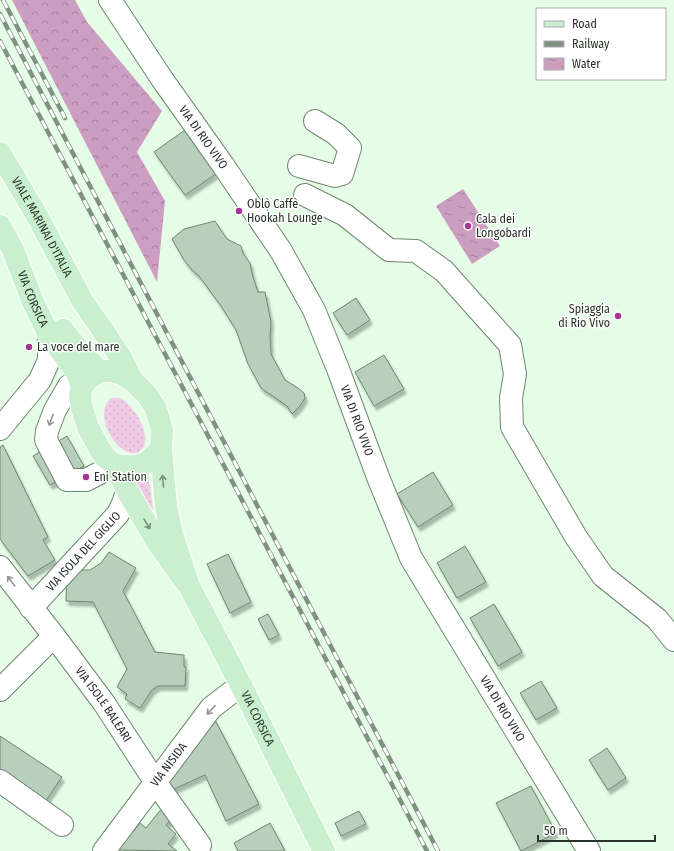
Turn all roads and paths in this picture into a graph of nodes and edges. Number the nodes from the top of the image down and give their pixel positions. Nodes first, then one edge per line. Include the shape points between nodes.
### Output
1 (110, 0) edge
2 (315, 122) dead end
3 (0, 153) edge
4 (299, 166) dead end
5 (305, 195) dead end
6 (0, 226) edge
7 (6, 253) edge
8 (83, 302) junction
9 (92, 329) junction
10 (49, 335) junction
11 (73, 343) junction
12 (99, 371) junction
13 (40, 380) junction
14 (132, 380) junction
15 (77, 389) junction
16 (0, 429) edge
17 (161, 448) junction
18 (115, 465) junction
19 (127, 490) junction
20 (0, 567) edge
21 (189, 586) junction
22 (31, 608) junction
23 (54, 636) junction
24 (674, 640) edge
25 (241, 685) junction
26 (0, 690) edge
27 (0, 781) edge
28 (156, 783) junction
29 (62, 825) dead end
30 (200, 845) dead end
31 (104, 851) edge
32 (324, 851) edge
33 (589, 851) edge

1 - 33 street, VIA DI RIO VIVO via 285,258 317,316 411,558
2 - 4 street via 336,134 350,148 342,174 335,176
3 - 8 main road, VIALE MARINAI D'ITALIA
5 - 24 street via 345,215 389,250 416,251 444,271 510,345 515,374 511,398 512,427 576,537 603,576 657,619
6 - 7 main road, VIA CORSICA
7 - 10 main road, VIA CORSICA
7 - 11 main road, VIA CORSICA via 46,298
8 - 9 main road, VIALE MARINAI D'ITALIA
8 - 14 main road, VIALE MARINAI D'ITALIA via 121,358
9 - 11 main road via 87,342 80,345
9 - 12 main road, VIALE MARINAI D'ITALIA via 100,354
10 - 13 street via 49,360
10 - 15 main road, VIA CORSICA via 77,372
11 - 12 main road, VIA CORSICA
12 - 14 main road, VIA CORSICA via 122,374
12 - 15 main road
13 - 15 street via 56,379
13 - 16 street
14 - 17 main road, VIA CORSICA via 155,407 162,429
15 - 18 main road, VIA CORSICA via 88,427 105,457
15 -> 18 street via 55,410 46,440 67,480 86,480
17 - 18 main road via 153,459 144,465
21 -> 17 main road, VIA CORSICA via 166,506
18 - 19 main road, VIA CORSICA
19 -> 21 main road, VIA CORSICA via 157,542
19 - 22 street, VIA ISOLA DEL GIGLIO via 118,514
22 -> 20 street, VIA ISOLE BALEARI
21 - 25 main road, VIA CORSICA
22 - 23 street, VIA ISOLE BALEARI
23 - 26 street
23 - 28 street, VIA ISOLE BALEARI via 104,703
25 -> 28 street, VIA NISIDA via 211,708
25 - 32 main road, VIA CORSICA
27 - 29 street
28 - 30 street, VIA ISOLE BALEARI
28 - 31 street, VIA NISIDA

